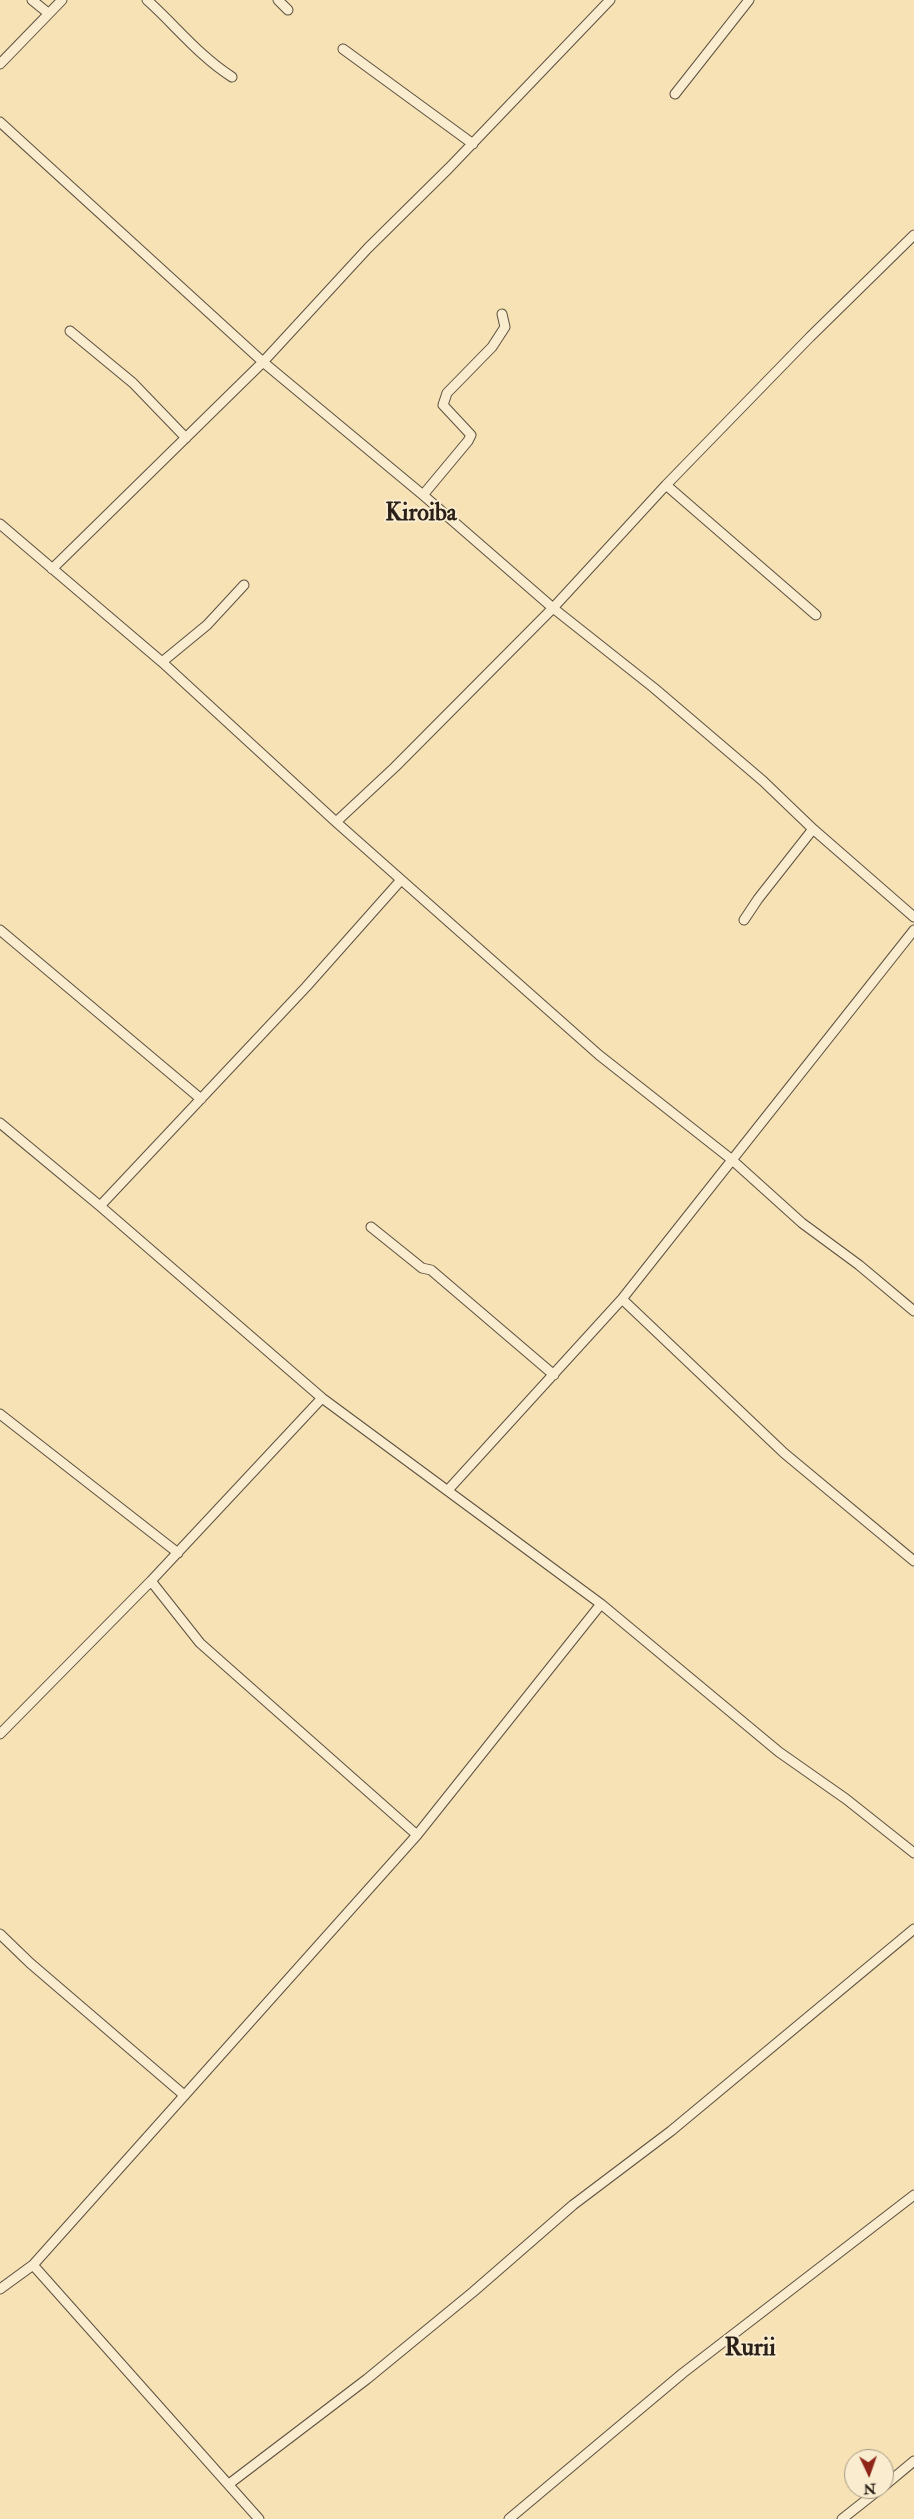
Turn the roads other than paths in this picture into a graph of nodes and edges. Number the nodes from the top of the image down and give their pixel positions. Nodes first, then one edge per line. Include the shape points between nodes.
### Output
1 (32, 0) edge
2 (62, 0) edge
3 (148, 0) edge
4 (278, 0) edge
5 (610, 0) edge
6 (749, 0) edge
7 (288, 10) dead end
8 (48, 14) junction
9 (343, 49) dead end
10 (0, 64) edge
11 (232, 77) dead end
12 (674, 94) dead end
13 (0, 122) edge
14 (473, 144) junction
15 (914, 235) edge
16 (502, 314) dead end
17 (70, 331) dead end
18 (263, 362) junction
19 (186, 438) junction
20 (666, 485) junction
21 (423, 495) junction
22 (0, 524) edge
23 (52, 569) junction
24 (244, 584) dead end
25 (553, 608) junction
26 (816, 615) dead end
27 (162, 662) junction
28 (336, 822) junction
29 (813, 829) junction
30 (401, 880) junction
31 (914, 917) edge
32 (744, 920) dead end
33 (0, 930) edge
34 (913, 935) edge
35 (201, 1099) junction
36 (0, 1124) edge
37 (731, 1159) junction
38 (100, 1206) junction
39 (371, 1226) dead end
40 (622, 1299) junction
41 (914, 1311) edge
42 (554, 1374) junction
43 (322, 1398) junction
44 (0, 1414) edge
45 (448, 1490) junction
46 (178, 1553) junction
47 (914, 1561) edge
48 (151, 1581) junction
49 (601, 1604) junction
50 (0, 1734) edge
51 (418, 1835) junction
52 (914, 1853) edge
53 (914, 1929) edge
54 (0, 1934) edge
55 (184, 2096) junction
56 (914, 2195) edge
57 (33, 2265) junction
58 (0, 2289) edge
59 (914, 2460) edge
60 (894, 2477) edge
61 (229, 2484) junction
62 (867, 2499) edge
63 (259, 2519) edge
64 (509, 2519) edge
65 (842, 2519) edge

1 - 8 street
2 - 8 street
3 - 11 street via 209,63
4 - 7 street
5 - 14 street
6 - 12 street
8 - 10 street
9 - 14 street
13 - 18 street
14 - 18 street via 368,248
15 - 20 street via 810,336
16 - 21 street via 505,327 492,347 447,393 444,405 471,435
17 - 19 street via 133,383
18 - 19 street
18 - 21 street
19 - 23 street
20 - 25 street
20 - 26 street
21 - 25 street
22 - 23 street
23 - 27 street
24 - 27 street via 208,625
25 - 28 street
25 - 29 street via 727,750
27 - 28 street
28 - 30 street
29 - 31 street
29 - 32 street
30 - 35 street
30 - 37 street via 600,1055
33 - 35 street
34 - 37 street
35 - 38 street
36 - 38 street
37 - 40 street
37 - 41 street via 802,1223 860,1265
38 - 43 street
39 - 42 street via 422,1268 431,1270
40 - 42 street
40 - 47 street via 784,1452
42 - 45 street
43 - 45 street
43 - 46 street
44 - 46 street
45 - 49 street
46 - 48 street
48 - 50 street
48 - 51 street via 200,1643
49 - 51 street
49 - 52 street via 780,1752
51 - 55 street
53 - 61 street via 671,2131 573,2205 367,2379
54 - 55 street
55 - 57 street
56 - 64 street via 683,2373
57 - 58 street
57 - 61 street
59 - 60 street
61 - 63 street
62 - 65 street

